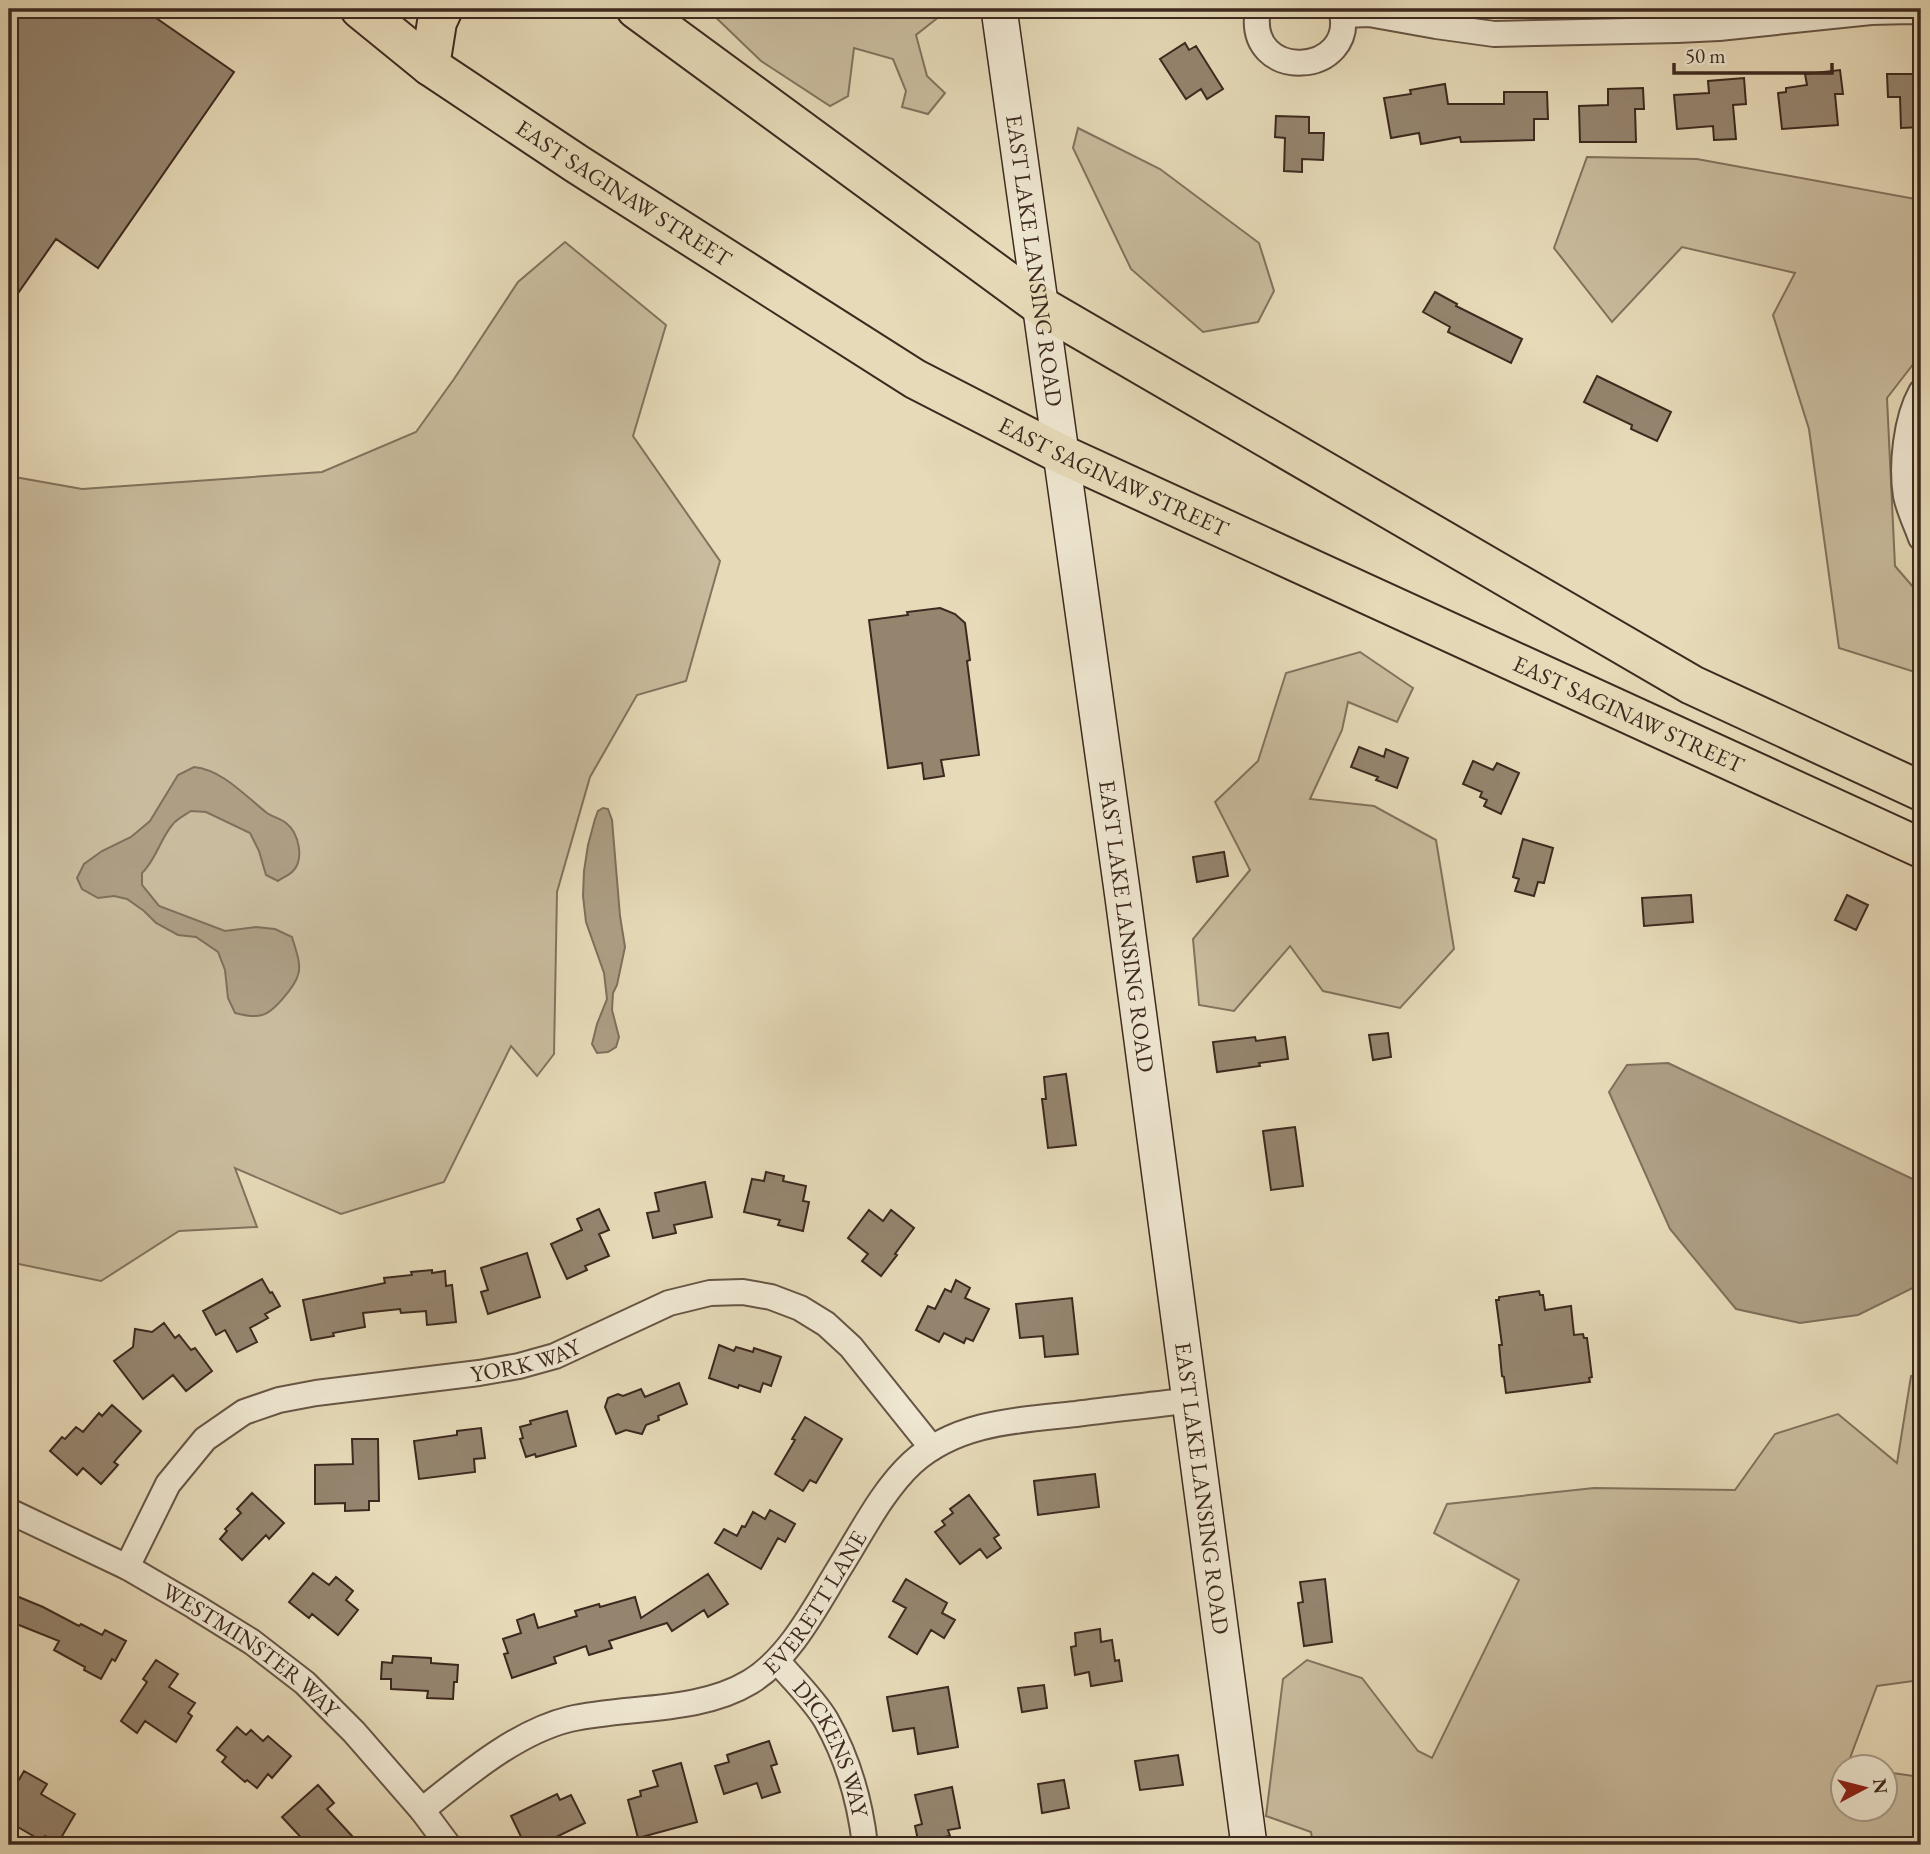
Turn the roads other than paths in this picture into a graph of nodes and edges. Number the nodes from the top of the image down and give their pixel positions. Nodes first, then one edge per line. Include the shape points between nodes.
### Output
1 (360, 9) edge
2 (443, 9) edge
3 (636, 9) edge
4 (999, 9) edge
5 (1258, 9) edge
6 (1342, 12) edge
7 (1921, 12) edge
8 (1718, 18) edge
9 (430, 66) junction
10 (1042, 307) junction
11 (1921, 392) edge
12 (1063, 455) junction
13 (1921, 538) edge
14 (1692, 685) junction
15 (1653, 725) junction
16 (1921, 791) edge
17 (1921, 848) edge
18 (1191, 1400) junction
19 (932, 1448) junction
20 (9, 1511) edge
21 (127, 1567) junction
22 (777, 1661) junction
23 (422, 1810) junction
24 (448, 1845) edge
25 (865, 1845) edge
26 (1249, 1845) edge

1 - 9 main road, EAST SAGINAW STREET
2 - 9 main road
3 - 10 main road
4 - 10 street, EAST LAKE LANSING ROAD
5 - 6 street via 1258,34 1265,47 1288,62 1302,64 1316,61 1337,43
6 - 8 street via 1494,34
7 - 8 street
9 - 12 main road, EAST SAGINAW STREET via 915,379
10 - 12 street, EAST LAKE LANSING ROAD
10 - 14 main road
11 - 13 street via 1904,452 1906,496
12 - 15 main road, EAST SAGINAW STREET
12 - 18 street, EAST LAKE LANSING ROAD
14 - 15 main road via 1685,705
14 - 16 main road
15 - 17 main road, EAST SAGINAW STREET
18 - 19 street, EVERETT LANE via 993,1424
18 - 26 street, EAST LAKE LANSING ROAD
19 - 21 street, YORK WAY via 851,1347 826,1324 771,1297 710,1293 669,1303 555,1356 519,1366 316,1393 244,1412 205,1439 168,1484
19 - 22 street, EVERETT LANE via 888,1490
20 - 21 street, WESTMINSTER WAY
21 - 23 street, WESTMINSTER WAY via 252,1642 305,1683
22 - 23 street, EVERETT LANE via 750,1682 717,1697 608,1712 537,1731 504,1749
22 - 25 street, DICKENS WAY via 825,1718 849,1766
23 - 24 street, WESTMINSTER WAY

